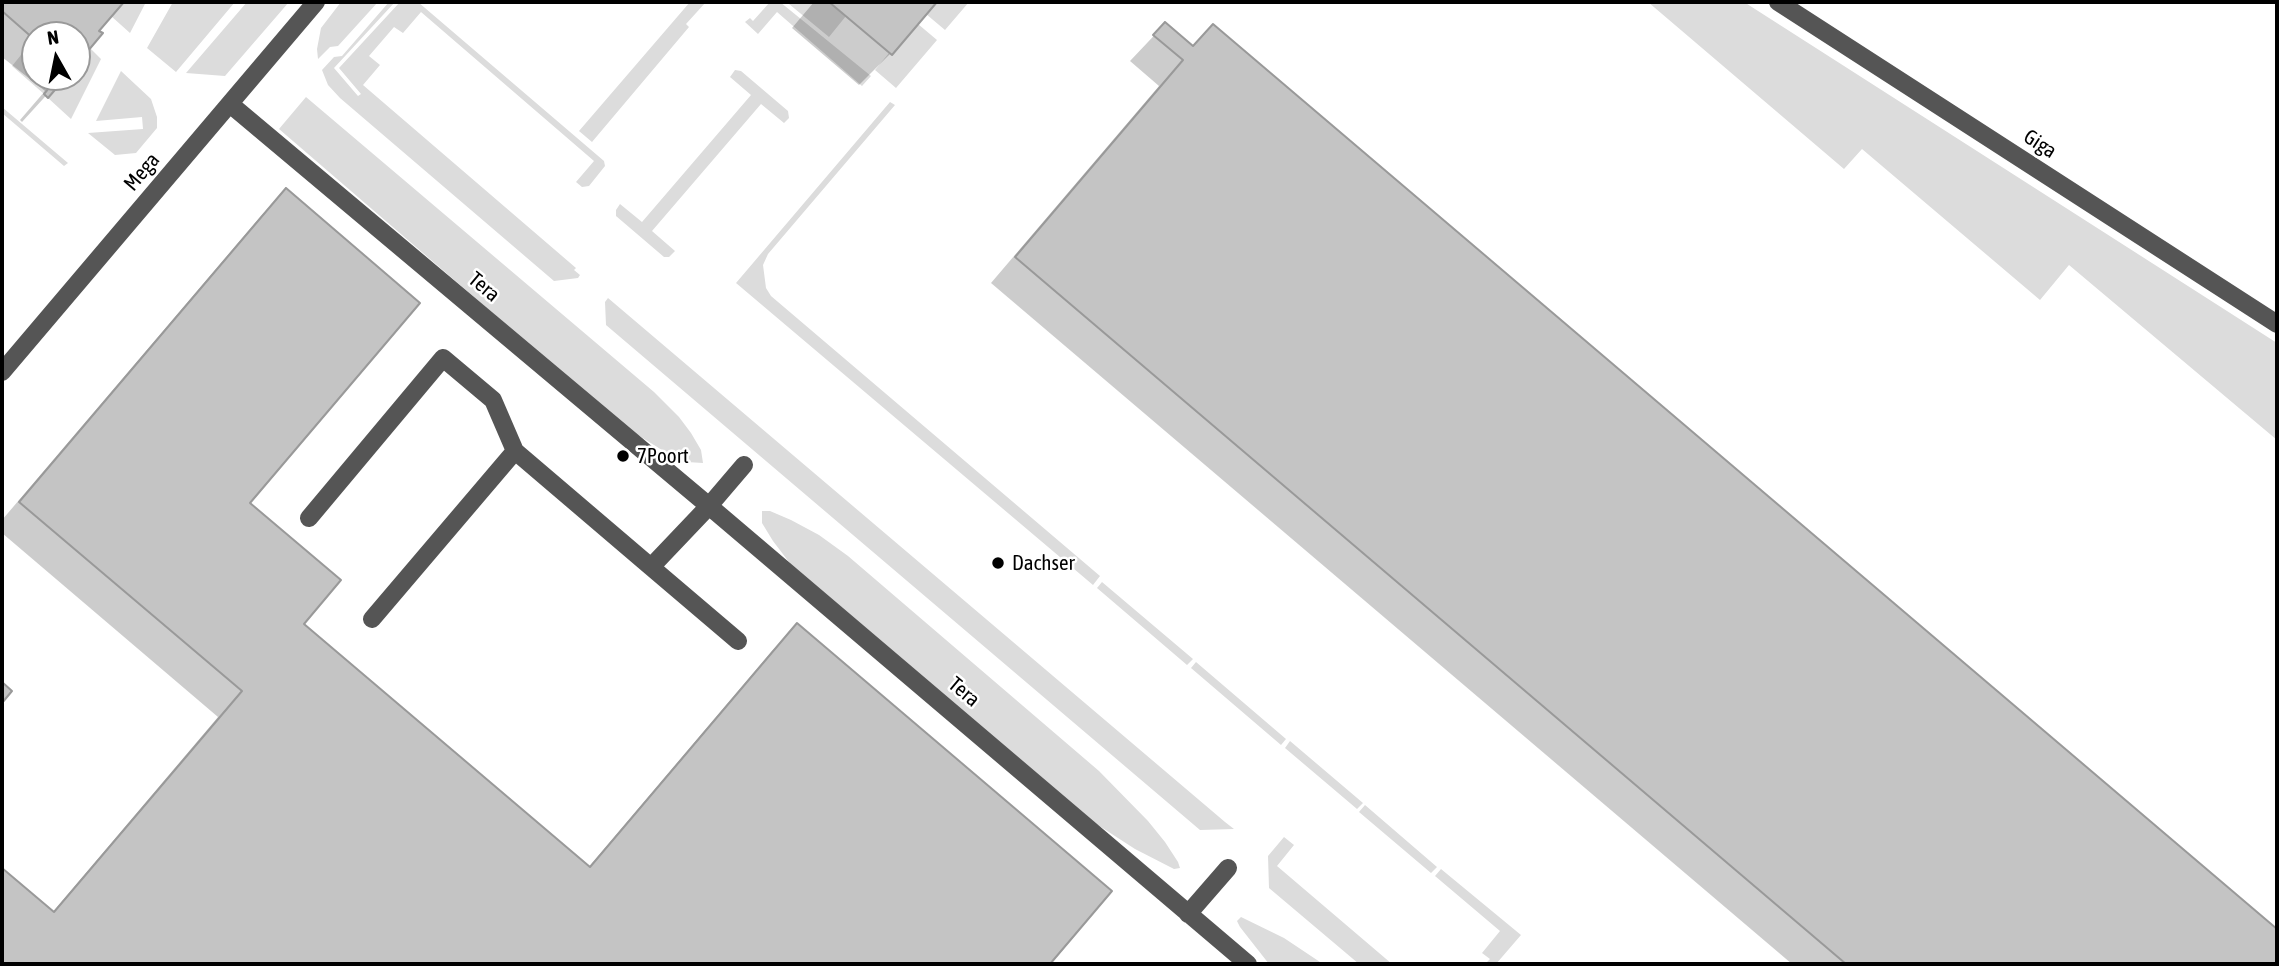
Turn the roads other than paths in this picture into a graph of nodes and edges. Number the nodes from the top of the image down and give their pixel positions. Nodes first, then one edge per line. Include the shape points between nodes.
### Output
1 (316, 2) edge
2 (1777, 2) edge
3 (230, 104) junction
4 (2277, 324) edge
5 (2, 372) edge
6 (515, 451) junction
7 (744, 465) dead end
8 (709, 506) junction
9 (309, 518) dead end
10 (650, 567) junction
11 (372, 619) dead end
12 (738, 641) dead end
13 (1228, 868) dead end
14 (1188, 914) junction
15 (1248, 964) edge

1 - 3 street, Mega
2 - 4 street, Giga
3 - 5 street, Mega
3 - 8 street, Tera
6 - 9 street via 493,400 443,358
6 - 10 street
6 - 11 street
7 - 8 street
8 - 10 street
8 - 14 street, Tera
10 - 12 street
13 - 14 street
14 - 15 street, Tera

